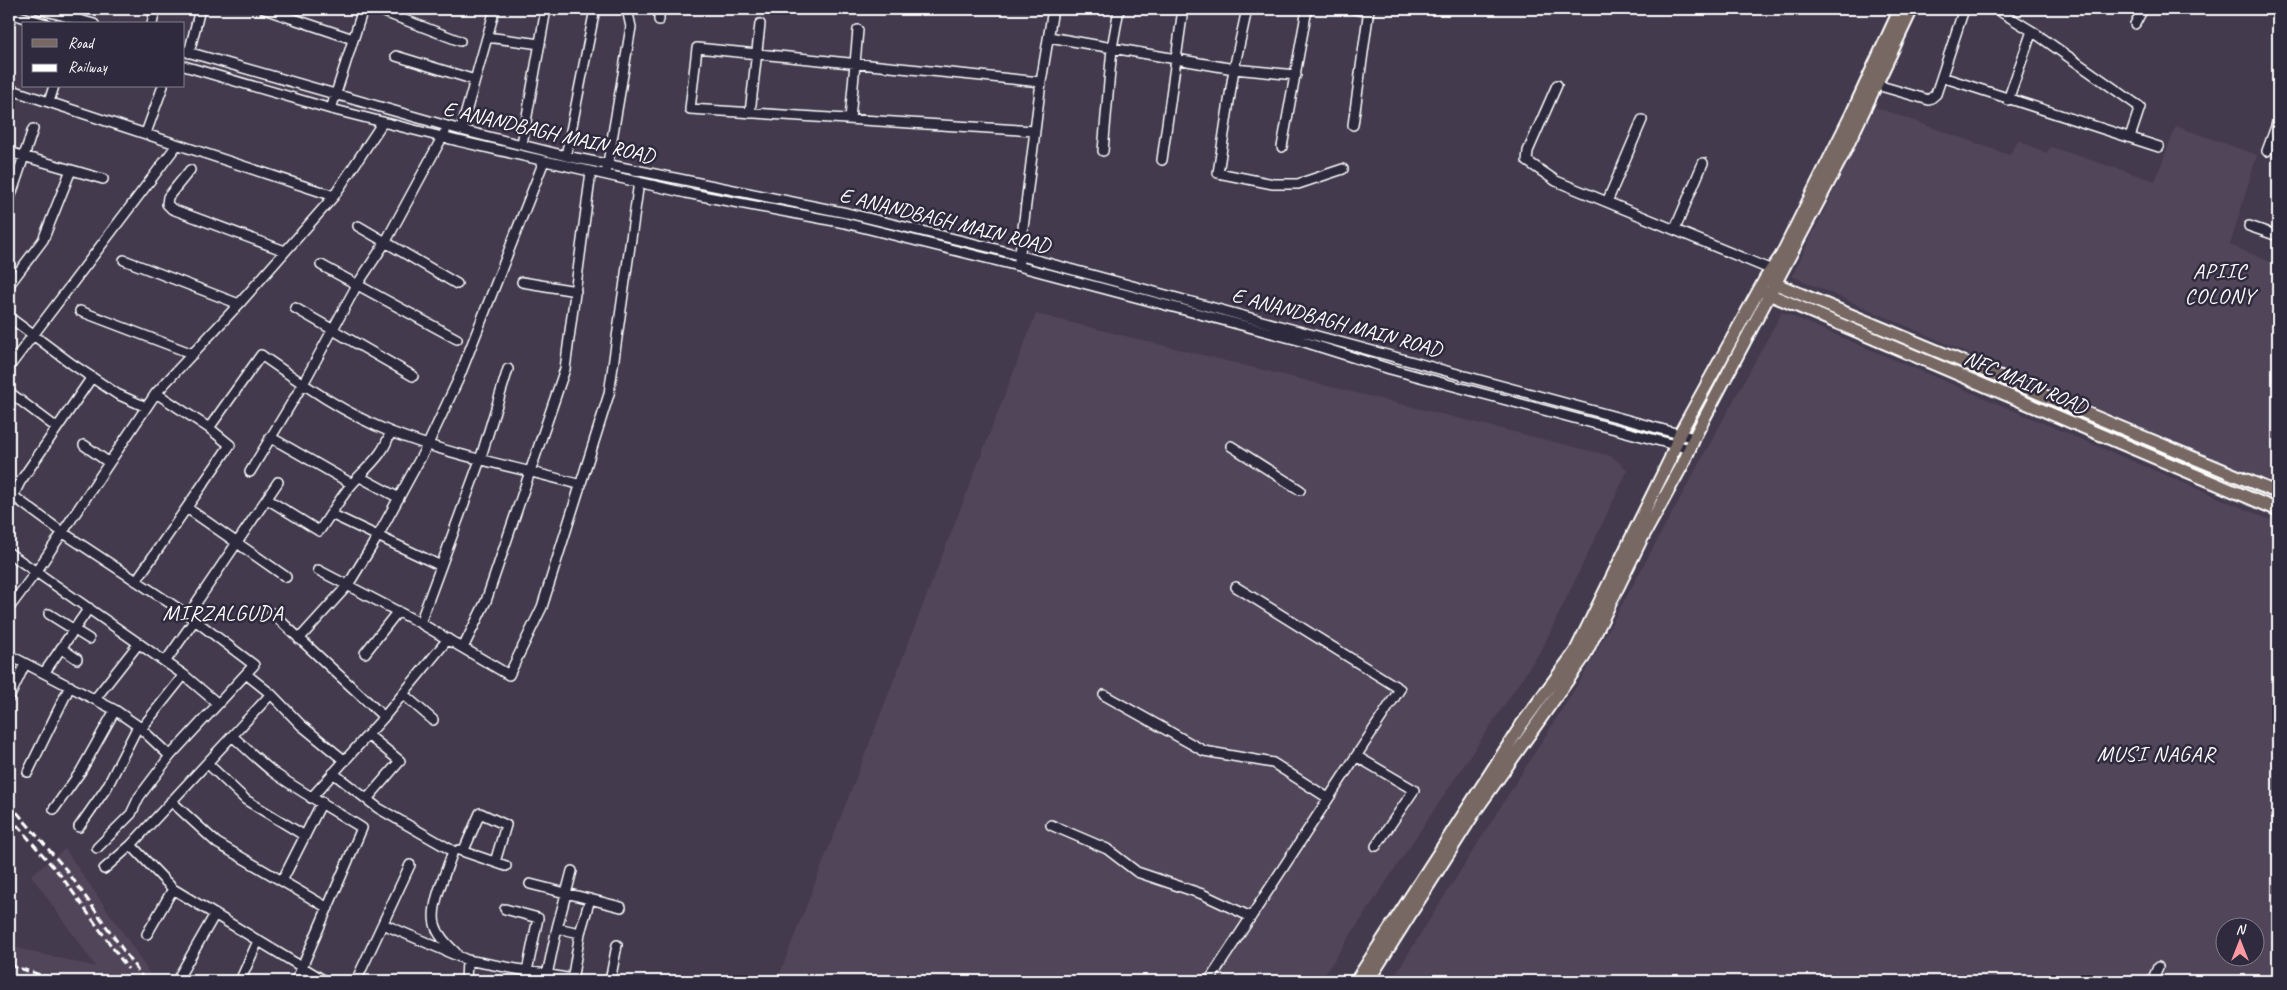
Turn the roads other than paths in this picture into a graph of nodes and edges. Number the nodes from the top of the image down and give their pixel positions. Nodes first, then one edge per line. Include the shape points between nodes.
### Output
1 (39, 9) edge
2 (155, 9) edge
3 (200, 9) edge
4 (264, 9) edge
5 (363, 9) edge
6 (376, 9) edge
7 (495, 9) edge
8 (546, 9) edge
9 (595, 9) edge
10 (627, 9) edge
11 (659, 9) edge
12 (1053, 9) edge
13 (1119, 9) edge
14 (1183, 9) edge
15 (1247, 9) edge
16 (1307, 9) edge
17 (1354, 9) edge
18 (1900, 9) edge
19 (1912, 9) edge
20 (1964, 9) edge
21 (1996, 9) edge
22 (2143, 9) edge
23 (1368, 10) edge
24 (9, 13) edge
25 (658, 20) dead end
26 (39, 22) edge
27 (87, 22) edge
28 (152, 22) edge
29 (760, 24) dead end
30 (2135, 24) dead end
31 (858, 30) dead end
32 (2032, 31) junction
33 (488, 37) junction
34 (1049, 37) junction
35 (353, 39) junction
36 (460, 41) dead end
37 (540, 44) junction
38 (1112, 48) junction
39 (187, 52) edge
40 (757, 54) junction
41 (396, 56) dead end
42 (1175, 59) junction
43 (855, 64) junction
44 (185, 66) edge
45 (1234, 69) junction
46 (1296, 75) junction
47 (1942, 77) junction
48 (475, 80) junction
49 (1041, 82) junction
50 (1557, 85) dead end
51 (1877, 85) junction
52 (53, 88) edge
53 (162, 88) edge
54 (9, 89) edge
55 (335, 94) junction
56 (2008, 100) junction
57 (49, 102) junction
58 (331, 109) junction
59 (750, 113) junction
60 (850, 119) junction
61 (1642, 120) dead end
62 (383, 122) junction
63 (2278, 122) edge
64 (1353, 125) dead end
65 (447, 126) junction
66 (33, 129) dead end
67 (461, 130) junction
68 (1035, 131) junction
69 (146, 133) junction
70 (444, 137) junction
71 (2130, 137) junction
72 (522, 144) junction
73 (177, 145) junction
74 (1282, 147) dead end
75 (2159, 147) dead end
76 (2267, 150) dead end
77 (9, 152) edge
78 (1102, 152) dead end
79 (566, 156) junction
80 (25, 157) junction
81 (1162, 160) dead end
82 (544, 161) junction
83 (1703, 163) dead end
84 (608, 165) junction
85 (1343, 169) dead end
86 (71, 170) junction
87 (190, 170) dead end
88 (591, 172) junction
89 (606, 174) junction
90 (104, 179) dead end
91 (638, 182) junction
92 (334, 196) junction
93 (9, 201) edge
94 (1607, 202) junction
95 (358, 226) dead end
96 (2249, 226) dead end
97 (1675, 229) junction
98 (2278, 236) edge
99 (385, 244) junction
100 (285, 251) junction
101 (1020, 256) junction
102 (124, 260) dead end
103 (321, 265) dead end
104 (1018, 266) junction
105 (1771, 278) junction
106 (522, 282) dead end
107 (457, 284) dead end
108 (9, 285) edge
109 (357, 285) junction
110 (576, 291) junction
111 (1764, 293) junction
112 (239, 304) junction
113 (295, 308) dead end
114 (80, 311) dead end
115 (9, 317) edge
116 (331, 329) junction
117 (33, 334) junction
118 (458, 339) dead end
119 (193, 354) junction
120 (9, 367) edge
121 (508, 369) dead end
122 (92, 376) junction
123 (413, 376) dead end
124 (303, 384) junction
125 (9, 392) edge
126 (156, 393) junction
127 (146, 408) junction
128 (57, 428) junction
129 (209, 428) junction
130 (390, 432) junction
131 (1680, 433) junction
132 (270, 438) junction
133 (1694, 438) junction
134 (84, 444) dead end
135 (428, 444) junction
136 (1230, 446) dead end
137 (1675, 446) junction
138 (1690, 450) junction
139 (480, 460) junction
140 (108, 462) junction
141 (532, 471) junction
142 (250, 472) dead end
143 (360, 477) junction
144 (278, 482) dead end
145 (352, 484) junction
146 (581, 485) junction
147 (1300, 490) dead end
148 (2278, 493) edge
149 (11, 495) edge
150 (267, 498) junction
151 (399, 498) junction
152 (187, 508) junction
153 (2278, 510) edge
154 (331, 514) junction
155 (62, 532) junction
156 (378, 536) junction
157 (238, 542) junction
158 (9, 553) edge
159 (441, 566) junction
160 (318, 570) dead end
161 (36, 572) junction
162 (286, 578) dead end
163 (136, 581) junction
164 (348, 585) junction
165 (1236, 587) dead end
166 (9, 608) edge
167 (89, 608) junction
168 (398, 611) junction
169 (272, 613) dead end
170 (49, 614) dead end
171 (191, 618) junction
172 (420, 623) junction
173 (75, 629) junction
174 (300, 638) junction
175 (89, 639) dead end
176 (448, 640) junction
177 (139, 643) junction
178 (61, 648) junction
179 (463, 648) junction
180 (365, 653) dead end
181 (9, 655) edge
182 (77, 659) dead end
183 (165, 662) junction
184 (25, 664) junction
185 (44, 673) junction
186 (246, 674) junction
187 (184, 675) junction
188 (70, 686) junction
189 (271, 694) junction
190 (403, 694) junction
191 (1104, 695) dead end
192 (9, 698) edge
193 (94, 698) junction
194 (217, 703) junction
195 (115, 710) junction
196 (384, 717) junction
197 (433, 720) dead end
198 (140, 728) junction
199 (368, 735) junction
200 (232, 736) junction
201 (170, 756) junction
202 (1356, 756) junction
203 (345, 761) junction
204 (207, 763) junction
205 (28, 772) dead end
206 (333, 773) junction
207 (311, 798) junction
208 (1328, 798) junction
209 (367, 799) junction
210 (171, 801) junction
211 (322, 802) junction
212 (54, 809) dead end
213 (1050, 825) dead end
214 (79, 827) dead end
215 (305, 836) junction
216 (131, 846) junction
217 (1376, 846) dead end
218 (97, 848) dead end
219 (464, 850) junction
220 (453, 851) junction
221 (495, 862) junction
222 (410, 865) dead end
223 (506, 866) dead end
224 (104, 869) dead end
225 (572, 871) dead end
226 (282, 881) junction
227 (530, 884) dead end
228 (174, 888) junction
229 (565, 892) junction
230 (590, 899) junction
231 (621, 907) dead end
232 (328, 908) junction
233 (505, 909) dead end
234 (215, 914) junction
235 (1250, 917) junction
236 (383, 924) junction
237 (557, 928) junction
238 (580, 933) junction
239 (147, 934) dead end
240 (258, 941) junction
241 (617, 945) dead end
242 (456, 953) junction
243 (467, 960) junction
244 (302, 968) junction
245 (2158, 968) dead end
246 (526, 971) junction
247 (547, 974) junction
248 (180, 975) dead end
249 (572, 980) edge
250 (240, 981) edge
251 (296, 981) edge
252 (325, 981) edge
253 (356, 981) edge
254 (466, 981) edge
255 (524, 981) edge
256 (610, 981) edge
257 (1209, 981) edge
258 (1356, 981) edge
259 (1368, 981) edge
260 (2152, 981) edge

1 - 27 street
2 - 28 street
3 - 39 street
4 - 35 street
5 - 35 street
6 - 36 street
7 - 33 street
8 - 37 street
9 - 79 street
10 - 84 street via 631,27
11 - 25 street
12 - 34 street
13 - 38 street
14 - 42 street
15 - 45 street
16 - 46 street
17 - 23 street
18 - 105 main road
19 - 51 main road
20 - 47 street
21 - 32 street
22 - 30 street
23 - 64 street
24 - 26 street
29 - 40 street
31 - 43 street
32 - 56 street
32 - 71 street via 2140,107
33 - 37 street
33 - 48 street
34 - 38 street
34 - 49 street
35 - 55 street
37 - 72 street
38 - 42 street
38 - 78 street
39 - 55 street, E ANANDBAGH MAIN ROAD
40 - 43 street
40 - 59 street
40 - 59 street via 697,48 690,110
41 - 48 street
42 - 45 street
42 - 81 street
43 - 49 street
43 - 60 street
44 - 58 street, E ANANDBAGH MAIN ROAD
45 - 46 street
45 - 85 street via 1218,173 1273,184 1298,184
46 - 74 street
47 - 51 street via 1936,94 1929,100
47 - 56 street
48 - 67 street
49 - 68 street
50 - 94 street via 1528,151 1527,161 1556,181
51 - 105 main road via 1843,155
52 - 57 street
53 - 69 street
54 - 57 street
55 - 58 street
55 - 65 street, E ANANDBAGH MAIN ROAD
56 - 71 street
57 - 69 street
58 - 62 street, E ANANDBAGH MAIN ROAD
59 - 60 street
60 - 68 street
61 - 94 street
62 - 70 street, E ANANDBAGH MAIN ROAD
62 - 92 street
63 - 76 street
65 - 67 street, E ANANDBAGH MAIN ROAD
65 - 70 street
66 - 80 street
67 - 72 street, E ANANDBAGH MAIN ROAD
68 - 101 street
69 - 73 street
70 - 82 street, E ANANDBAGH MAIN ROAD
70 - 99 street
71 - 75 street
72 - 79 street, E ANANDBAGH MAIN ROAD
73 - 92 street
73 - 117 street
77 - 80 street
79 - 84 street, E ANANDBAGH MAIN ROAD
80 - 86 street
80 - 93 street
82 - 88 street, E ANANDBAGH MAIN ROAD
82 - 135 street via 458,380
83 - 97 street
84 - 89 street
84 - 101 street, E ANANDBAGH MAIN ROAD via 847,213
86 - 90 street
86 - 108 street via 44,240
87 - 100 street via 168,197 167,204 172,209
88 - 89 street, E ANANDBAGH MAIN ROAD
88 - 110 street
89 - 91 street, E ANANDBAGH MAIN ROAD
91 - 104 street, E ANANDBAGH MAIN ROAD via 845,223
91 - 146 street via 609,394
92 - 100 street
94 - 97 street
95 - 99 street
96 - 98 street
97 - 105 street
99 - 107 street
99 - 109 street
100 - 112 street
101 - 104 street
101 - 131 street, E ANANDBAGH MAIN ROAD
102 - 112 street
103 - 109 street
104 - 137 street, E ANANDBAGH MAIN ROAD
105 - 111 main road
105 - 148 main road, NFC MAIN ROAD
106 - 110 street
109 - 116 street
109 - 118 street
110 - 141 street via 565,369
111 - 131 main road
111 - 133 main road
111 - 153 main road, NFC MAIN ROAD
112 - 119 street
113 - 116 street
114 - 119 street
115 - 117 street
116 - 123 street
116 - 124 street
117 - 120 street
117 - 122 street
119 - 126 street
121 - 139 street
122 - 127 street via 117,394
122 - 128 street
124 - 129 street via 261,355
124 - 130 street
124 - 132 street
125 - 128 street
126 - 127 street
126 - 129 street
127 - 140 street
128 - 149 street
129 - 152 street via 230,445
130 - 135 street
130 - 143 street via 388,442
131 - 133 street, E ANANDBAGH MAIN ROAD
131 - 137 main road
132 - 142 street
132 - 145 street
133 - 138 main road
134 - 140 street
135 - 139 street
135 - 151 street
136 - 147 street
137 - 138 street, E ANANDBAGH MAIN ROAD
137 - 258 main road via 1574,652 1522,724
138 - 259 main road via 1640,542 1584,657 1476,810
139 - 141 street
139 - 159 street
140 - 155 street
141 - 146 street
141 - 179 street via 486,601
143 - 145 street
143 - 151 street
144 - 150 street
145 - 154 street
146 - 179 street via 542,607 509,675
149 - 155 street
150 - 154 street via 319,531
150 - 157 street
151 - 156 street
152 - 157 street
152 - 163 street
154 - 156 street
155 - 161 street
155 - 163 street
156 - 159 street
156 - 164 street
157 - 162 street
157 - 171 street
158 - 161 street
159 - 172 street
160 - 164 street
161 - 166 street
161 - 167 street
163 - 171 street
164 - 168 street
164 - 174 street
165 - 202 street via 1400,689
167 - 173 street
167 - 177 street
168 - 172 street
168 - 180 street
169 - 174 street
170 - 173 street
171 - 183 street
171 - 186 street via 254,665
172 - 176 street
173 - 175 street
173 - 178 street
174 - 196 street
176 - 179 street
176 - 190 street
177 - 183 street
177 - 193 street
178 - 182 street
178 - 185 street
181 - 184 street
183 - 187 street
184 - 185 street
184 - 192 street
185 - 188 street
186 - 189 street
186 - 194 street
187 - 194 street
187 - 198 street
188 - 193 street
188 - 205 street
189 - 200 street
189 - 203 street via 301,726
190 - 196 street
190 - 197 street
191 - 208 street via 1204,751 1273,763
193 - 195 street
194 - 201 street
195 - 198 street
195 - 212 street via 81,771
196 - 199 street
198 - 201 street
198 - 214 street via 107,787
199 - 203 street
199 - 209 street via 400,762
200 - 204 street
200 - 207 street via 271,770
201 - 218 street via 139,797 131,814
202 - 208 street
202 - 217 street via 1414,790
203 - 206 street
204 - 210 street
204 - 215 street via 246,800
206 - 207 street
206 - 209 street
207 - 211 street
208 - 235 street
209 - 220 street
210 - 216 street
210 - 226 street via 217,843
211 - 215 street
211 - 232 street via 362,828
213 - 235 street via 1107,849 1137,872 1202,894
215 - 226 street
216 - 224 street
216 - 228 street
219 - 220 street
219 - 221 street
219 - 221 street via 480,813 506,825
220 - 242 street via 434,916 439,934
221 - 223 street
222 - 236 street
225 - 229 street
226 - 232 street
227 - 229 street
228 - 234 street
228 - 239 street
229 - 230 street
229 - 237 street
230 - 231 street
230 - 238 street
232 - 244 street
233 - 246 street via 538,918
234 - 240 street
234 - 248 street
235 - 257 street
236 - 242 street
236 - 253 street
237 - 238 street
237 - 247 street
238 - 249 street
240 - 244 street
240 - 250 street
241 - 256 street
242 - 243 street
243 - 246 street
243 - 254 street
244 - 251 street
244 - 252 street
245 - 260 street
246 - 247 street
246 - 255 street
247 - 249 street

